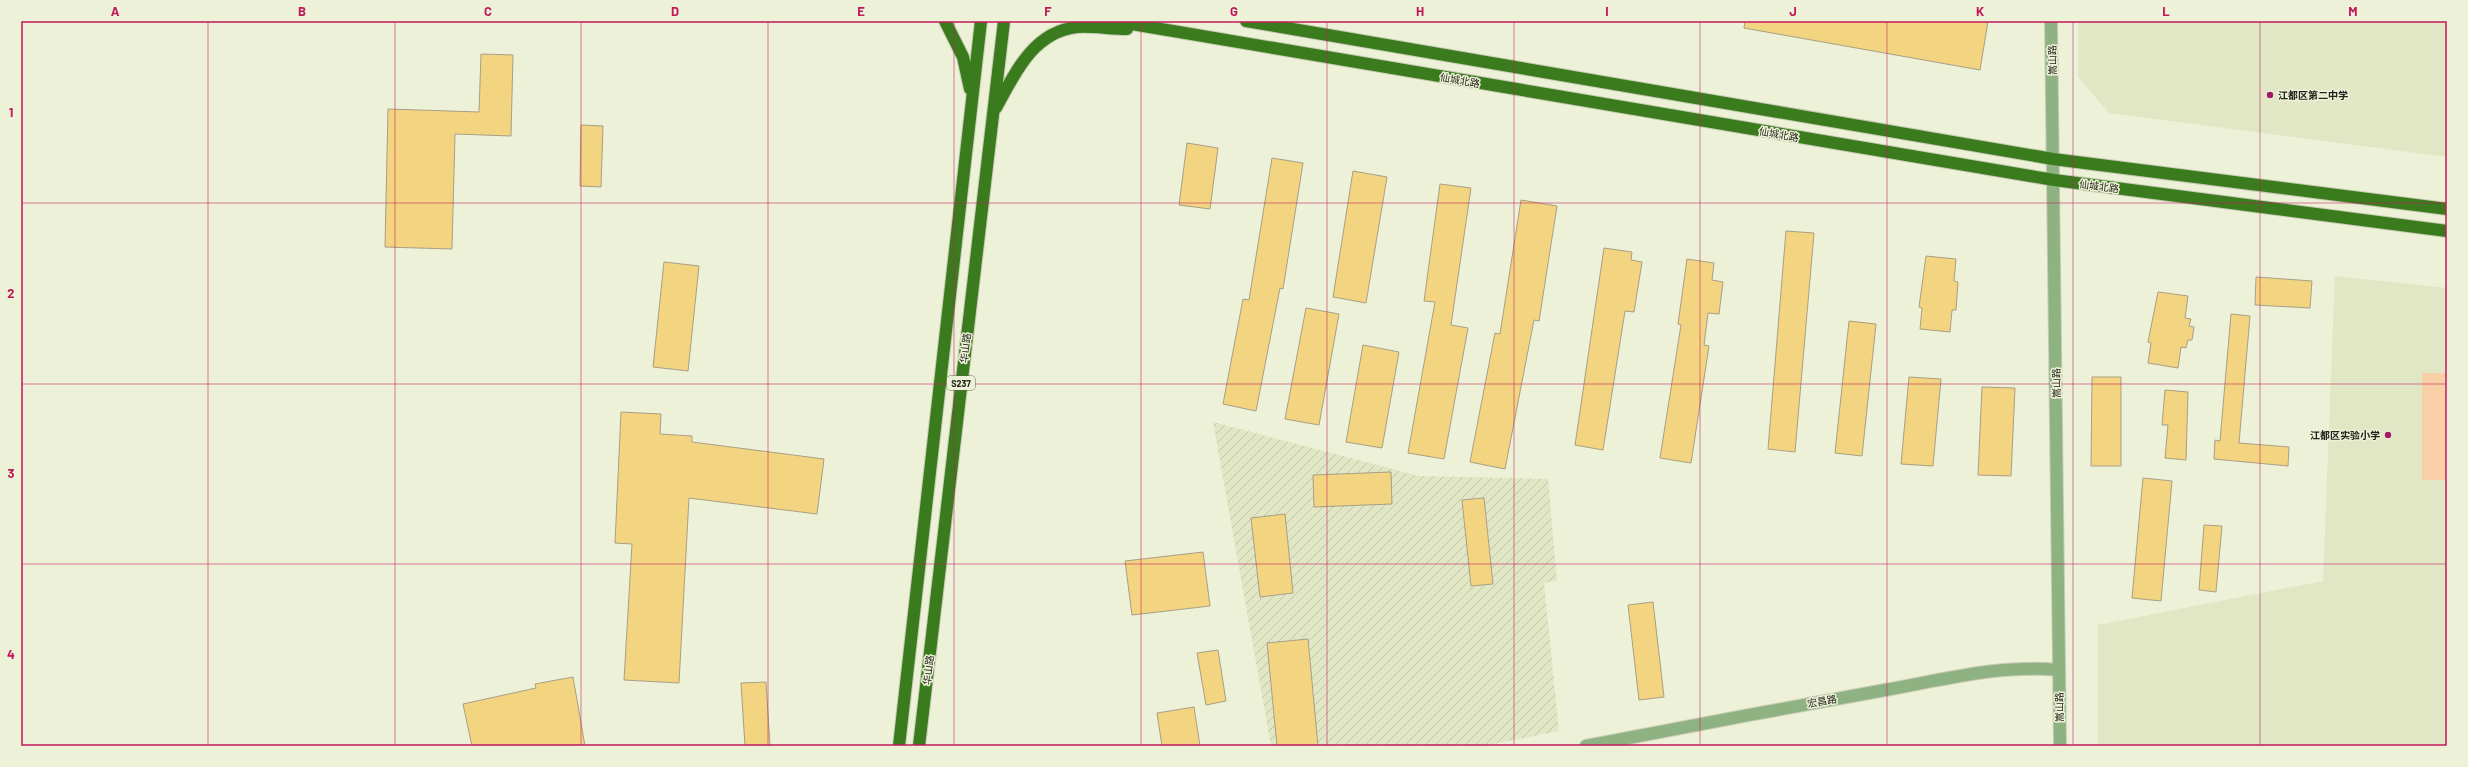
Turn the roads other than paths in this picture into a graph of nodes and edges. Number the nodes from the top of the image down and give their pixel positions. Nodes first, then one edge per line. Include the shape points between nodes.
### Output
1 (945, 21) edge
2 (981, 21) edge
3 (1004, 21) edge
4 (1114, 21) edge
5 (1246, 21) edge
6 (2051, 21) edge
7 (1170, 31) junction
8 (972, 97) junction
9 (993, 114) junction
10 (2053, 159) junction
11 (2054, 180) junction
12 (2447, 209) edge
13 (2447, 231) edge
14 (2059, 670) junction
15 (899, 746) edge
16 (919, 746) edge
17 (1586, 746) edge
18 (2060, 746) edge

1 - 8 main road via 963,57
2 - 8 main road, S237
3 - 9 main road, 华山路 / S237
4 - 7 main road, 仙城北路
5 - 10 main road
6 - 10 street, 嵩山路
7 - 9 main road via 1077,28 1047,37 1022,60
7 - 11 main road, 仙城北路
8 - 15 main road, S237
9 - 16 main road, 华山路 / S237
10 - 11 street, 嵩山路
10 - 12 main road
11 - 13 main road, 仙城北路
11 - 14 street, 嵩山路
14 - 17 street, 宏昌路 via 2032,668 1995,671
14 - 18 street, 嵩山路

